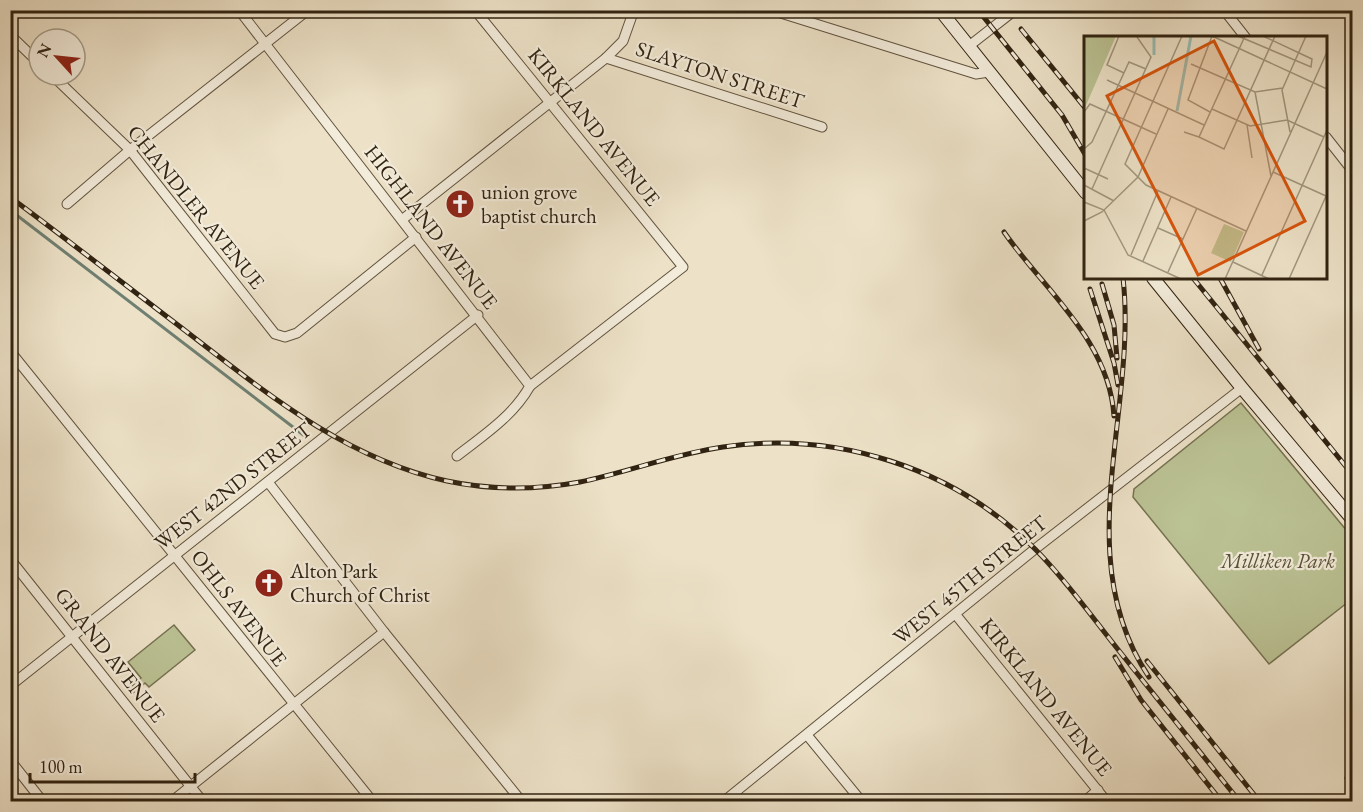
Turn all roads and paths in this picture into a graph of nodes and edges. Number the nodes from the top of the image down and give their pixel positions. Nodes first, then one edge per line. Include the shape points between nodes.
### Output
1 (239, 10) edge
2 (308, 10) edge
3 (475, 10) edge
4 (634, 10) edge
5 (771, 10) edge
6 (940, 10) edge
7 (1015, 10) edge
8 (1224, 10) edge
9 (10, 35) edge
10 (1244, 36) edge
11 (265, 45) junction
12 (969, 46) junction
13 (27, 51) edge
14 (606, 58) junction
15 (989, 72) junction
16 (64, 87) edge
17 (550, 100) junction
18 (822, 127) dead end
19 (1327, 138) edge
20 (130, 150) junction
21 (1353, 170) edge
22 (1084, 191) edge
23 (67, 204) dead end
24 (403, 219) junction
25 (416, 237) junction
26 (1154, 279) edge
27 (478, 315) junction
28 (10, 351) edge
29 (530, 386) junction
30 (1242, 388) junction
31 (457, 456) dead end
32 (268, 482) junction
33 (1353, 519) edge
34 (175, 555) junction
35 (10, 560) edge
36 (956, 615) junction
37 (384, 632) junction
38 (72, 636) junction
39 (10, 686) edge
40 (292, 704) junction
41 (807, 735) junction
42 (10, 760) edge
43 (190, 786) junction
44 (1098, 790) junction
45 (728, 800) edge
46 (43, 801) edge
47 (171, 801) edge
48 (203, 801) edge
49 (373, 801) edge
50 (522, 801) edge
51 (862, 801) edge
52 (1084, 801) edge
53 (1107, 801) edge

1 - 11 street, HIGHLAND AVENUE
2 - 11 street
3 - 17 street, KIRKLAND AVENUE
4 - 14 street via 623,41
5 - 15 street via 976,74
6 - 12 street
7 - 12 street
8 - 10 street
9 - 13 street
11 - 20 street
11 - 24 street, HIGHLAND AVENUE
12 - 15 street
14 - 17 street
14 - 18 street, SLAYTON STREET
15 - 22 street
16 - 20 street, CHANDLER AVENUE
17 - 24 street
17 - 29 street, KIRKLAND AVENUE via 683,267
19 - 21 street
20 - 23 street
20 - 25 street, CHANDLER AVENUE via 275,334 285,337 297,333
24 - 25 street, HIGHLAND AVENUE
25 - 27 street, HIGHLAND AVENUE
26 - 30 street
27 - 29 street, HIGHLAND AVENUE
27 - 32 street, WEST 42ND STREET
28 - 34 street, OHLS AVENUE
29 - 31 street via 506,417
30 - 33 street
30 - 36 street, WEST 45TH STREET
32 - 34 street, WEST 42ND STREET
32 - 37 street
34 - 38 street, WEST 42ND STREET
34 - 40 street, OHLS AVENUE
35 - 38 street, GRAND AVENUE
36 - 41 street, WEST 45TH STREET
36 - 44 street, KIRKLAND AVENUE
37 - 40 street
37 - 50 street
38 - 39 street, WEST 42ND STREET
38 - 43 street, GRAND AVENUE
40 - 43 street
40 - 49 street, OHLS AVENUE
41 - 45 street, WEST 45TH STREET
41 - 51 street
42 - 46 street
43 - 47 street
43 - 48 street, GRAND AVENUE
44 - 52 street
44 - 53 street, KIRKLAND AVENUE

